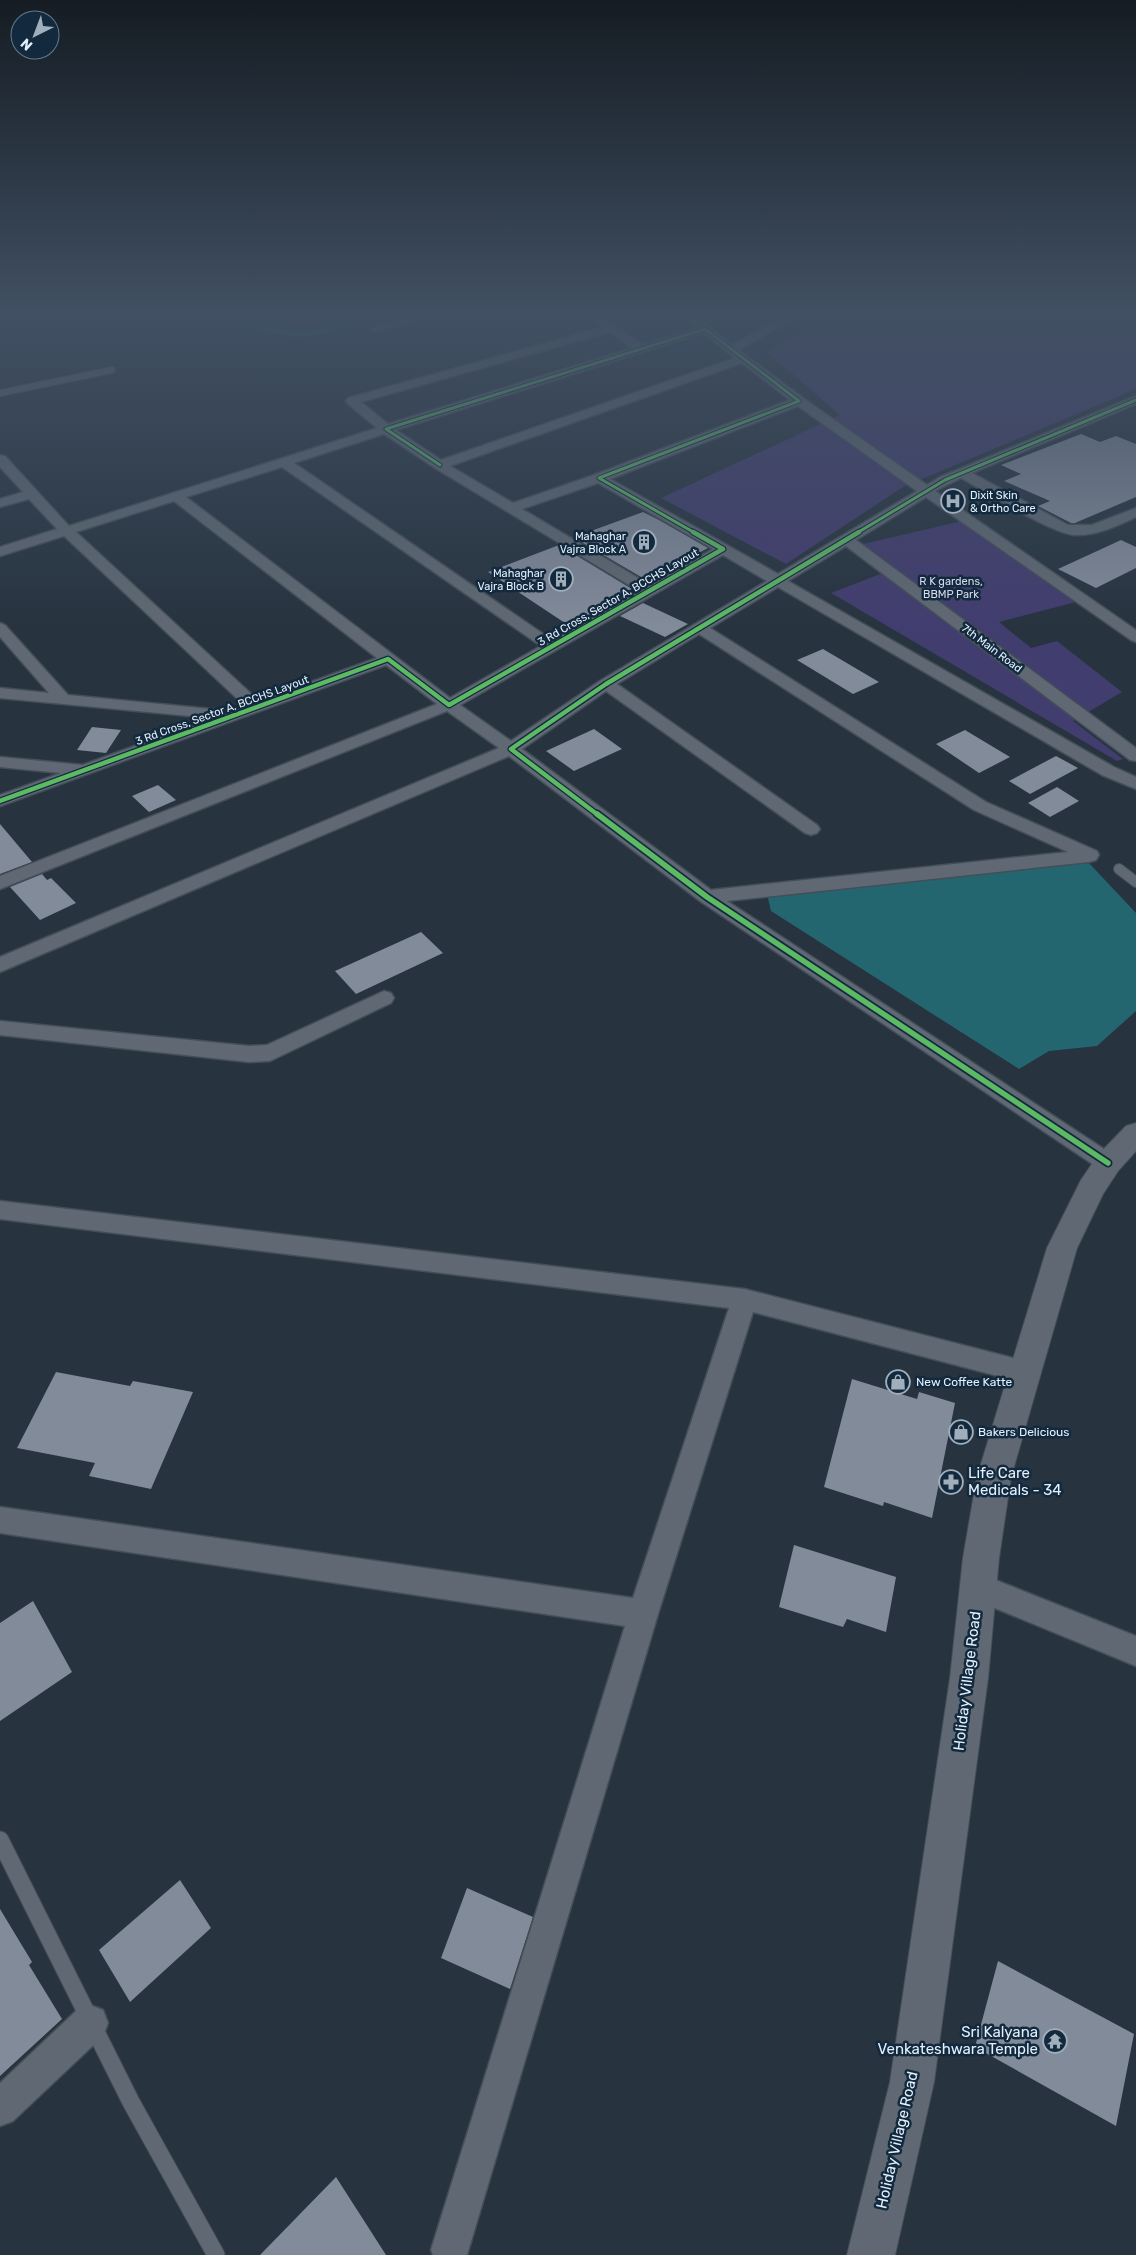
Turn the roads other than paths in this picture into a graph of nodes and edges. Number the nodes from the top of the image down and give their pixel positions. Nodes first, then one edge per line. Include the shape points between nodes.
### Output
1 (374, 418) edge
2 (417, 418) edge
3 (567, 418) edge
4 (752, 418) edge
5 (825, 418) edge
6 (1093, 418) edge
7 (386, 428) junction
8 (0, 459) edge
9 (284, 462) junction
10 (440, 466) junction
11 (962, 473) junction
12 (599, 478) junction
13 (927, 491) junction
14 (32, 494) junction
15 (176, 496) junction
16 (0, 503) edge
17 (511, 508) junction
18 (1136, 512) edge
19 (66, 531) junction
20 (847, 540) junction
21 (723, 549) junction
22 (0, 552) edge
23 (778, 582) junction
24 (650, 590) junction
25 (0, 628) edge
26 (700, 628) junction
27 (1136, 637) edge
28 (552, 647) junction
29 (388, 658) junction
30 (606, 684) junction
31 (0, 693) edge
32 (63, 699) junction
33 (449, 705) junction
34 (256, 707) junction
35 (235, 715) junction
36 (511, 749) junction
37 (1136, 756) edge
38 (0, 762) edge
39 (87, 770) junction
40 (1136, 784) edge
41 (0, 801) edge
42 (810, 829) dead end
43 (1119, 869) dead end
44 (1136, 882) edge
45 (0, 883) edge
46 (707, 897) junction
47 (0, 964) edge
48 (384, 998) dead end
49 (0, 1028) edge
50 (1136, 1133) edge
51 (1108, 1163) junction
52 (0, 1210) edge
53 (744, 1299) junction
54 (1025, 1372) junction
55 (0, 1520) edge
56 (978, 1587) junction
57 (643, 1614) junction
58 (1136, 1650) edge
59 (0, 1840) edge
60 (90, 2023) junction
61 (0, 2108) edge
62 (450, 2250) dead end
63 (216, 2255) edge
64 (871, 2255) edge

1 - 7 street
2 - 7 street
3 - 10 street
4 - 12 street
5 - 13 street
6 - 11 street
7 - 9 street
7 - 10 street
8 - 14 street
9 - 15 street
9 - 28 street
10 - 17 street
11 - 13 street
11 - 18 street via 1064,529 1077,532 1096,530
12 - 17 street
12 - 21 street, 3 Rd Cross, Sector A, BCCHS Layout
13 - 20 street
13 - 27 street
14 - 16 street
14 - 19 street
15 - 19 street
15 - 29 street
17 - 24 street
19 - 22 street
19 - 34 street
20 - 23 street
20 - 37 street, 7th Main Road
21 - 23 street
21 - 24 street, 3 Rd Cross, Sector A, BCCHS Layout
23 - 26 street
23 - 40 street via 1099,766
24 - 28 street, 3 Rd Cross, Sector A, BCCHS Layout
25 - 32 street
26 - 30 street
26 - 46 street via 980,806 1090,856
28 - 33 street, 3 Rd Cross, Sector A, BCCHS Layout
29 - 33 street
29 - 34 street, 3 Rd Cross, Sector A, BCCHS Layout
30 - 36 street
30 - 42 street
31 - 32 street
32 - 35 street
33 - 36 street
33 - 45 street, 3 Rd Cross, Sector A, BCCHS Layout
34 - 35 street, 3 Rd Cross, Sector A, BCCHS Layout
35 - 39 street, 3 Rd Cross, Sector A, BCCHS Layout
36 - 46 street
36 - 47 street
38 - 39 street
39 - 41 street, 3 Rd Cross, Sector A, BCCHS Layout
43 - 44 lane
46 - 51 street
48 - 49 street via 270,1053 249,1054
50 - 51 street, Holiday Village Road
51 - 54 street, Holiday Village Road via 1091,1188 1062,1248
52 - 53 street
53 - 54 street
53 - 57 street
54 - 56 street, Holiday Village Road via 994,1477
55 - 57 street
56 - 58 street
56 - 64 street, Holiday Village Road via 969,1678 912,2082
57 - 62 street
59 - 60 lane
60 - 61 street
60 - 63 lane via 184,2203

